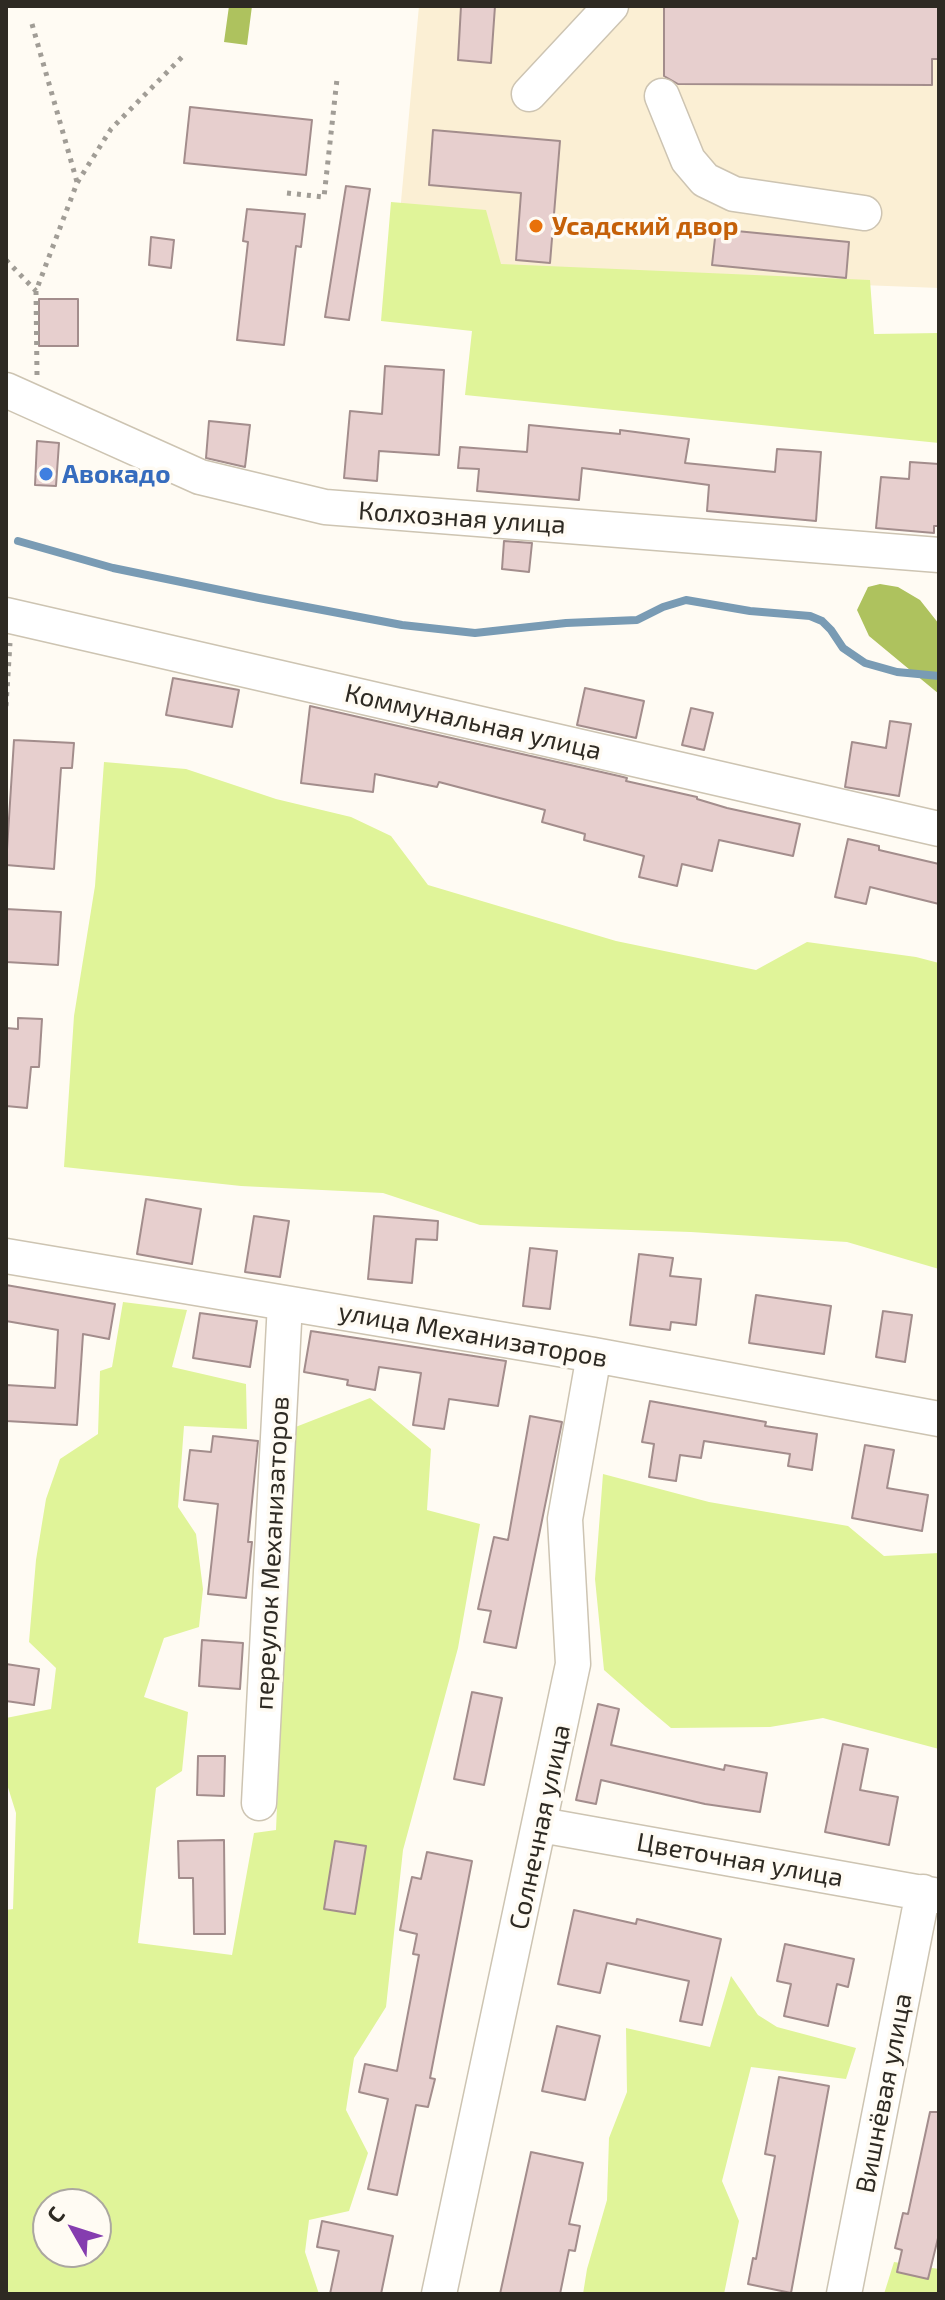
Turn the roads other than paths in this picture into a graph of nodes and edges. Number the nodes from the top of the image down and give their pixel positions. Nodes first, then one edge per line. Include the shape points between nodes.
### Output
1 (611, 6) edge
2 (529, 94) dead end
3 (662, 96) dead end
4 (864, 213) dead end
5 (6, 390) edge
6 (939, 555) edge
7 (9, 616) edge
8 (939, 829) edge
9 (6, 1256) edge
10 (285, 1303) junction
11 (594, 1355) junction
12 (939, 1419) edge
13 (259, 1803) dead end
14 (541, 1825) junction
15 (931, 1894) edge
16 (439, 2294) edge
17 (844, 2294) edge

1 - 2 street
3 - 4 street via 688,160 705,180 734,194
5 - 6 street, Колхозная улица via 200,477 325,507
7 - 8 street, Коммунальная улица
9 - 10 street, улица Механизаторов
10 - 11 street, улица Механизаторов
10 - 13 street, переулок Механизаторов
11 - 12 street, улица Механизаторов
11 - 14 street, Солнечная улица via 565,1519 573,1664
14 - 15 street, Цветочная улица
14 - 16 street, Солнечная улица
15 - 17 street, Вишнёвая улица

